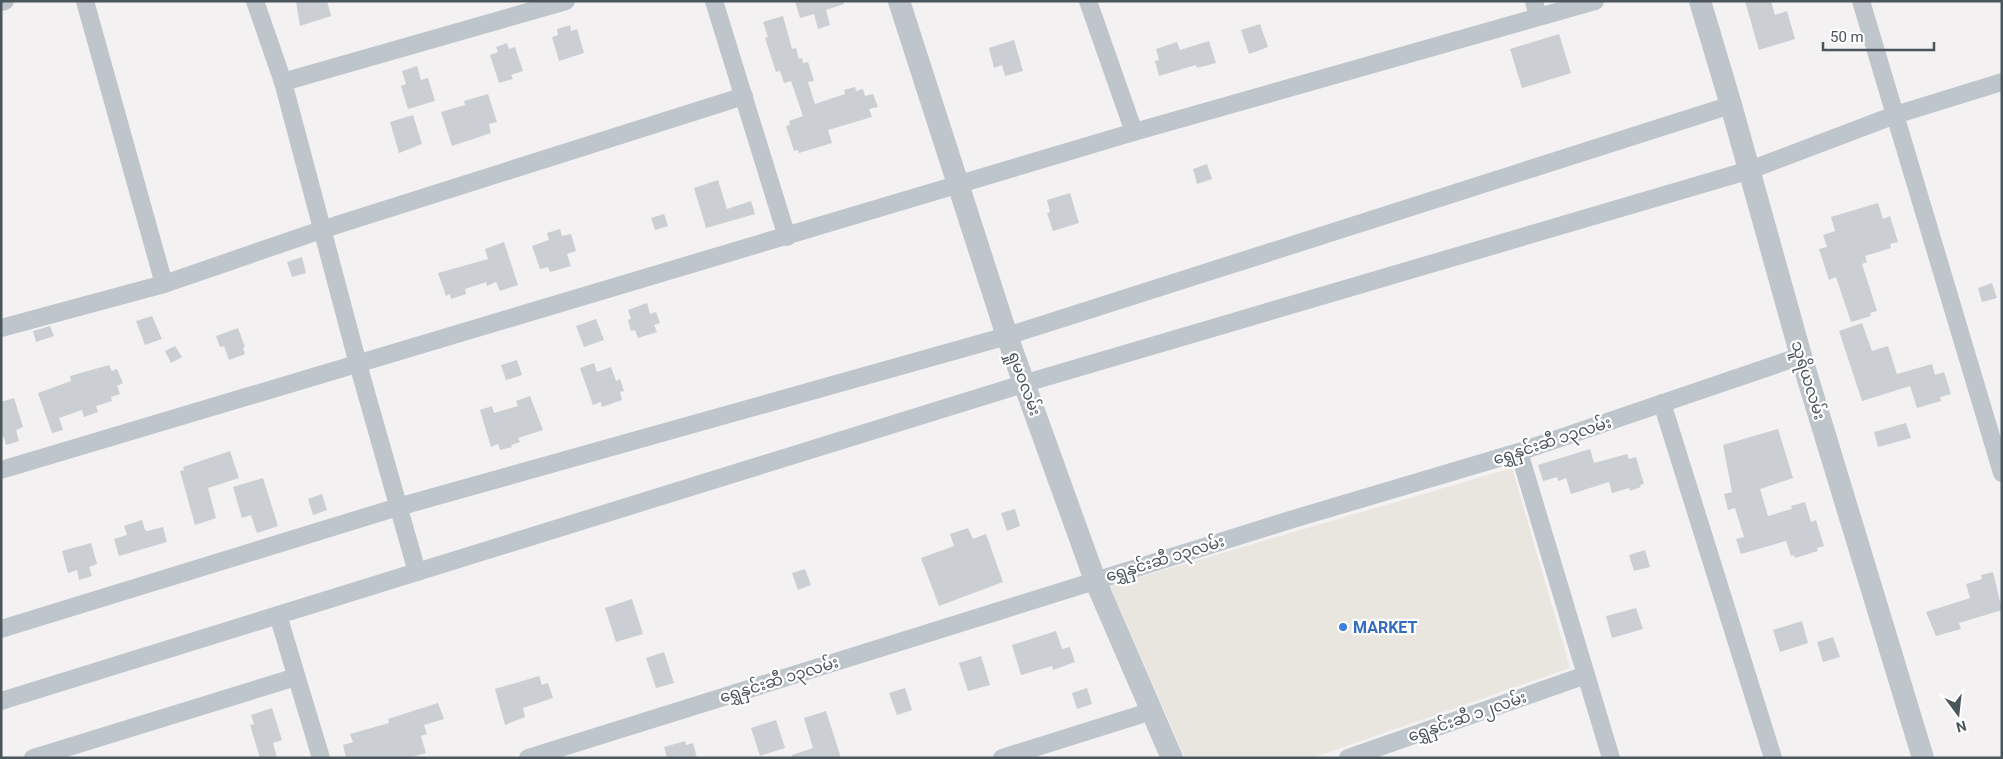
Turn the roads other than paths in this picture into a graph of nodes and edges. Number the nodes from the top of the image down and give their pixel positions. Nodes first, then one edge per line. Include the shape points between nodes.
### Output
1 (5, 1) edge
2 (85, 1) edge
3 (255, 1) edge
4 (566, 1) edge
5 (714, 1) edge
6 (899, 1) edge
7 (1088, 1) edge
8 (1595, 1) edge
9 (1700, 1) edge
10 (1861, 1) edge
11 (1, 2) edge
12 (1536, 9) edge
13 (284, 82) junction
14 (2002, 82) edge
15 (744, 96) junction
16 (1731, 105) junction
17 (1895, 115) junction
18 (1134, 132) junction
19 (1750, 170) junction
20 (958, 186) junction
21 (324, 229) junction
22 (787, 237) junction
23 (164, 284) junction
24 (1, 328) edge
25 (1007, 336) junction
26 (1801, 356) junction
27 (358, 364) junction
28 (1026, 383) junction
29 (1662, 403) junction
30 (1519, 452) junction
31 (1, 470) edge
32 (2002, 473) edge
33 (398, 507) junction
34 (417, 572) junction
35 (1096, 580) junction
36 (278, 615) junction
37 (1, 629) edge
38 (1586, 675) junction
39 (296, 677) junction
40 (1, 701) edge
41 (1152, 711) junction
42 (1383, 752) edge
43 (33, 758) edge
44 (320, 758) edge
45 (528, 758) edge
46 (1002, 758) edge
47 (1172, 758) edge
48 (1348, 758) edge
49 (1611, 758) edge
50 (1773, 758) edge
51 (1923, 758) edge

1 - 11 street
2 - 23 street
3 - 13 street
4 - 13 street
5 - 15 street
6 - 20 street, ရှုမဝလမ်း
7 - 18 street
8 - 12 street
9 - 16 street, သူရိယလမ်း
10 - 17 street
12 - 18 street
13 - 21 street
14 - 17 street
15 - 21 street
15 - 22 street
16 - 19 street, သူရိယလမ်း
16 - 25 street
17 - 19 street
17 - 32 street
18 - 20 street
19 - 26 street, သူရိယလမ်း
19 - 28 street
20 - 22 street
20 - 25 street, ရှုမဝလမ်း
21 - 23 street
21 - 27 street
22 - 27 street
23 - 24 street
25 - 28 street, ရှုမဝလမ်း
25 - 33 street
26 - 29 street, ရွှေနှင်းဆီ ၁၃လမ်း
26 - 51 street, သူရိယလမ်း
27 - 31 street
27 - 33 street
28 - 34 street
28 - 35 street, ရှုမဝလမ်း
29 - 30 street, ရွှေနှင်းဆီ ၁၃လမ်း
29 - 50 street
30 - 35 street, ရွှေနှင်းဆီ ၁၃လမ်း
30 - 38 street
33 - 34 street
33 - 37 street
34 - 36 street
35 - 41 street, ရှုမဝလမ်း
35 - 45 street, ရွှေနှင်းဆီ ၁၃လမ်း
36 - 39 street
36 - 40 street
38 - 42 street, ရွှေနှင်းဆီ ၁၂လမ်း
38 - 49 street
39 - 43 street
39 - 44 street
41 - 46 street
41 - 47 street, ရှုမဝလမ်း
42 - 48 street, ရွှေနှင်းဆီ ၁၂လမ်း

